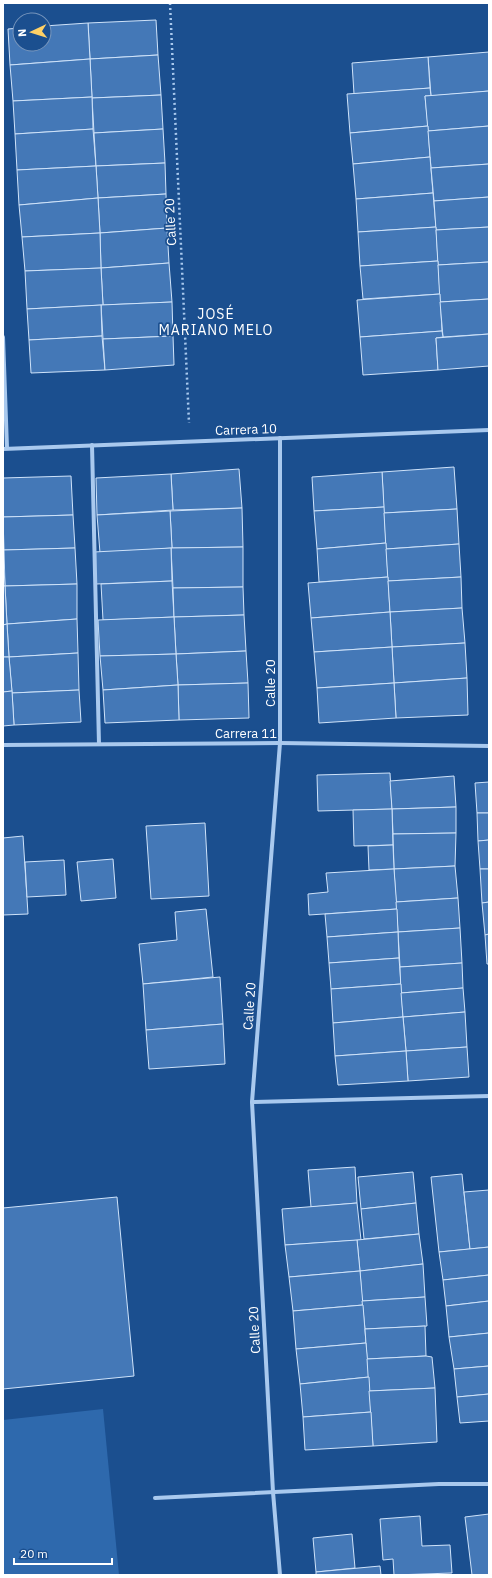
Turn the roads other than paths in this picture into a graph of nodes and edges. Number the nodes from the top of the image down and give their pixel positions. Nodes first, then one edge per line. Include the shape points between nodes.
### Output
1 (3, 337) edge
2 (489, 430) edge
3 (280, 438) junction
4 (92, 445) junction
5 (5, 448) edge
6 (280, 742) junction
7 (99, 744) junction
8 (3, 745) edge
9 (489, 746) edge
10 (489, 1096) edge
11 (252, 1102) junction
12 (489, 1484) edge
13 (273, 1492) junction
14 (155, 1498) dead end
15 (280, 1575) edge

1 - 5 street
2 - 3 street, Carrera 10
3 - 4 street, Carrera 10
3 - 6 street, Calle 20
4 - 5 street, Carrera 10
4 - 7 street
6 - 7 street, Carrera 11
6 - 9 street, Carrera 11
6 - 11 street, Calle 20
7 - 8 street, Carrera 11
10 - 11 street
11 - 13 street, Calle 20
12 - 13 street
13 - 14 street
13 - 15 street, Calle 20

